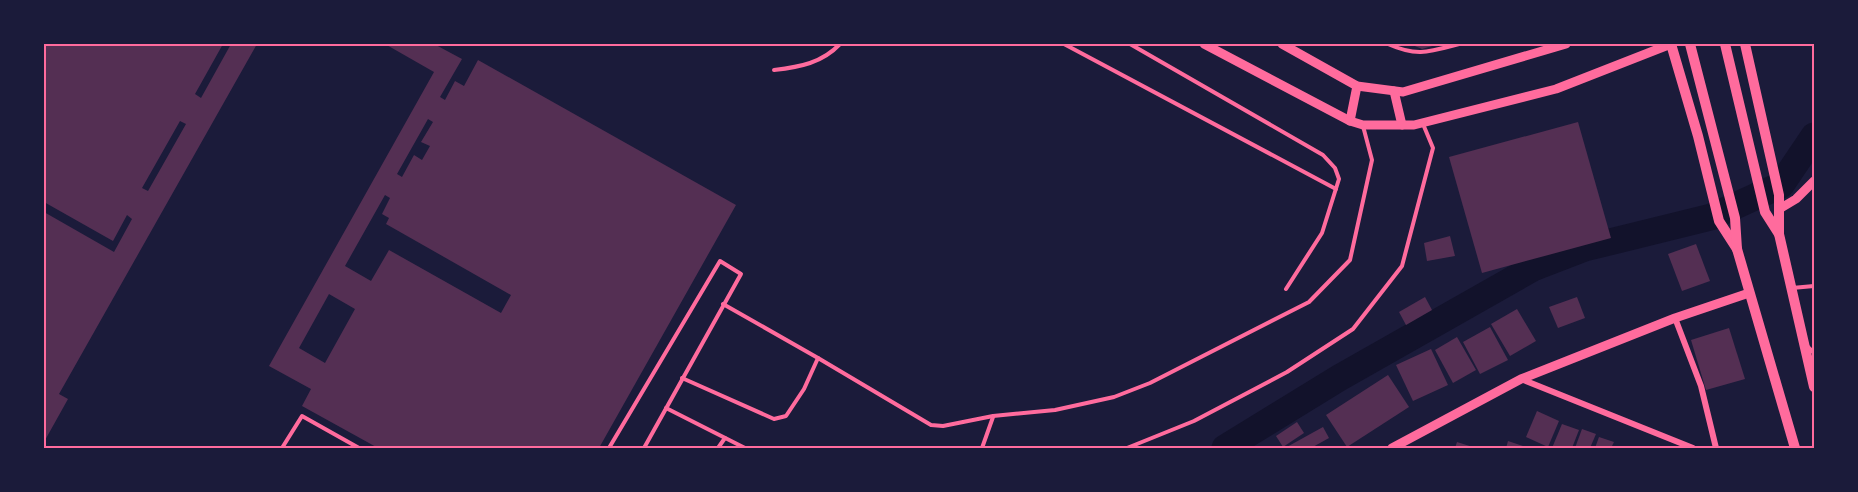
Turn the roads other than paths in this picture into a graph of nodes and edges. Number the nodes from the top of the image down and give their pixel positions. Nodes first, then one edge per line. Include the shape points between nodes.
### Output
1 (840, 44) edge
2 (1064, 44) edge
3 (1130, 44) edge
4 (1204, 44) edge
5 (1281, 44) edge
6 (1388, 44) edge
7 (1459, 44) edge
8 (1566, 44) edge
9 (1671, 44) edge
10 (1690, 44) edge
11 (1725, 44) edge
12 (1746, 44) edge
13 (774, 70) dead end
14 (1357, 86) junction
15 (1394, 91) junction
16 (1350, 121) junction
17 (1423, 123) junction
18 (1363, 125) junction
19 (1402, 125) junction
20 (1815, 181) edge
21 (1336, 189) junction
22 (1781, 208) junction
23 (1779, 234) junction
24 (1737, 249) junction
25 (1815, 286) edge
26 (1791, 288) junction
27 (1286, 289) dead end
28 (1749, 293) junction
29 (723, 304) junction
30 (1675, 318) junction
31 (1804, 343) junction
32 (1815, 352) edge
33 (818, 358) junction
34 (682, 378) junction
35 (1521, 379) junction
36 (1815, 387) edge
37 (666, 408) junction
38 (993, 416) junction
39 (725, 438) junction
40 (282, 448) edge
41 (359, 448) edge
42 (609, 448) edge
43 (644, 448) edge
44 (718, 448) edge
45 (745, 448) edge
46 (982, 448) edge
47 (1127, 448) edge
48 (1392, 448) edge
49 (1693, 448) edge
50 (1716, 448) edge
51 (1795, 448) edge

1 - 13 lane via 827,56 808,64
2 - 21 lane
3 - 21 lane via 1323,155 1335,168 1339,179
4 - 16 street
5 - 14 street
6 - 7 lane via 1425,54
8 - 15 street via 1403,92
9 - 17 street via 1556,89
9 - 24 main road via 1719,221
10 - 24 main road via 1735,218
11 - 23 main road via 1762,201
12 - 22 main road
14 - 15 street
14 - 16 street
15 - 19 street
16 - 18 street
17 - 19 street
17 - 47 lane via 1433,148 1402,266 1353,329 1287,372 1194,421
18 - 19 street
18 - 38 lane via 1372,160 1350,260 1309,302 1150,383 1113,397 1055,410
20 - 22 street
21 - 27 lane via 1322,233
22 - 23 main road
23 - 26 main road
24 - 28 main road
25 - 26 lane
26 - 31 main road
28 - 30 street
28 - 51 main road
29 - 33 lane
29 - 34 lane
29 - 42 lane via 741,274 720,261
30 - 35 street
30 - 50 street via 1701,386
31 - 32 lane
31 - 36 main road
33 - 34 lane via 786,416 774,419
33 - 38 lane via 931,424 943,426
34 - 37 lane
35 - 48 street
35 - 49 street
37 - 39 lane
37 - 43 lane
38 - 46 lane
39 - 44 lane
39 - 45 lane
40 - 41 lane via 302,416

